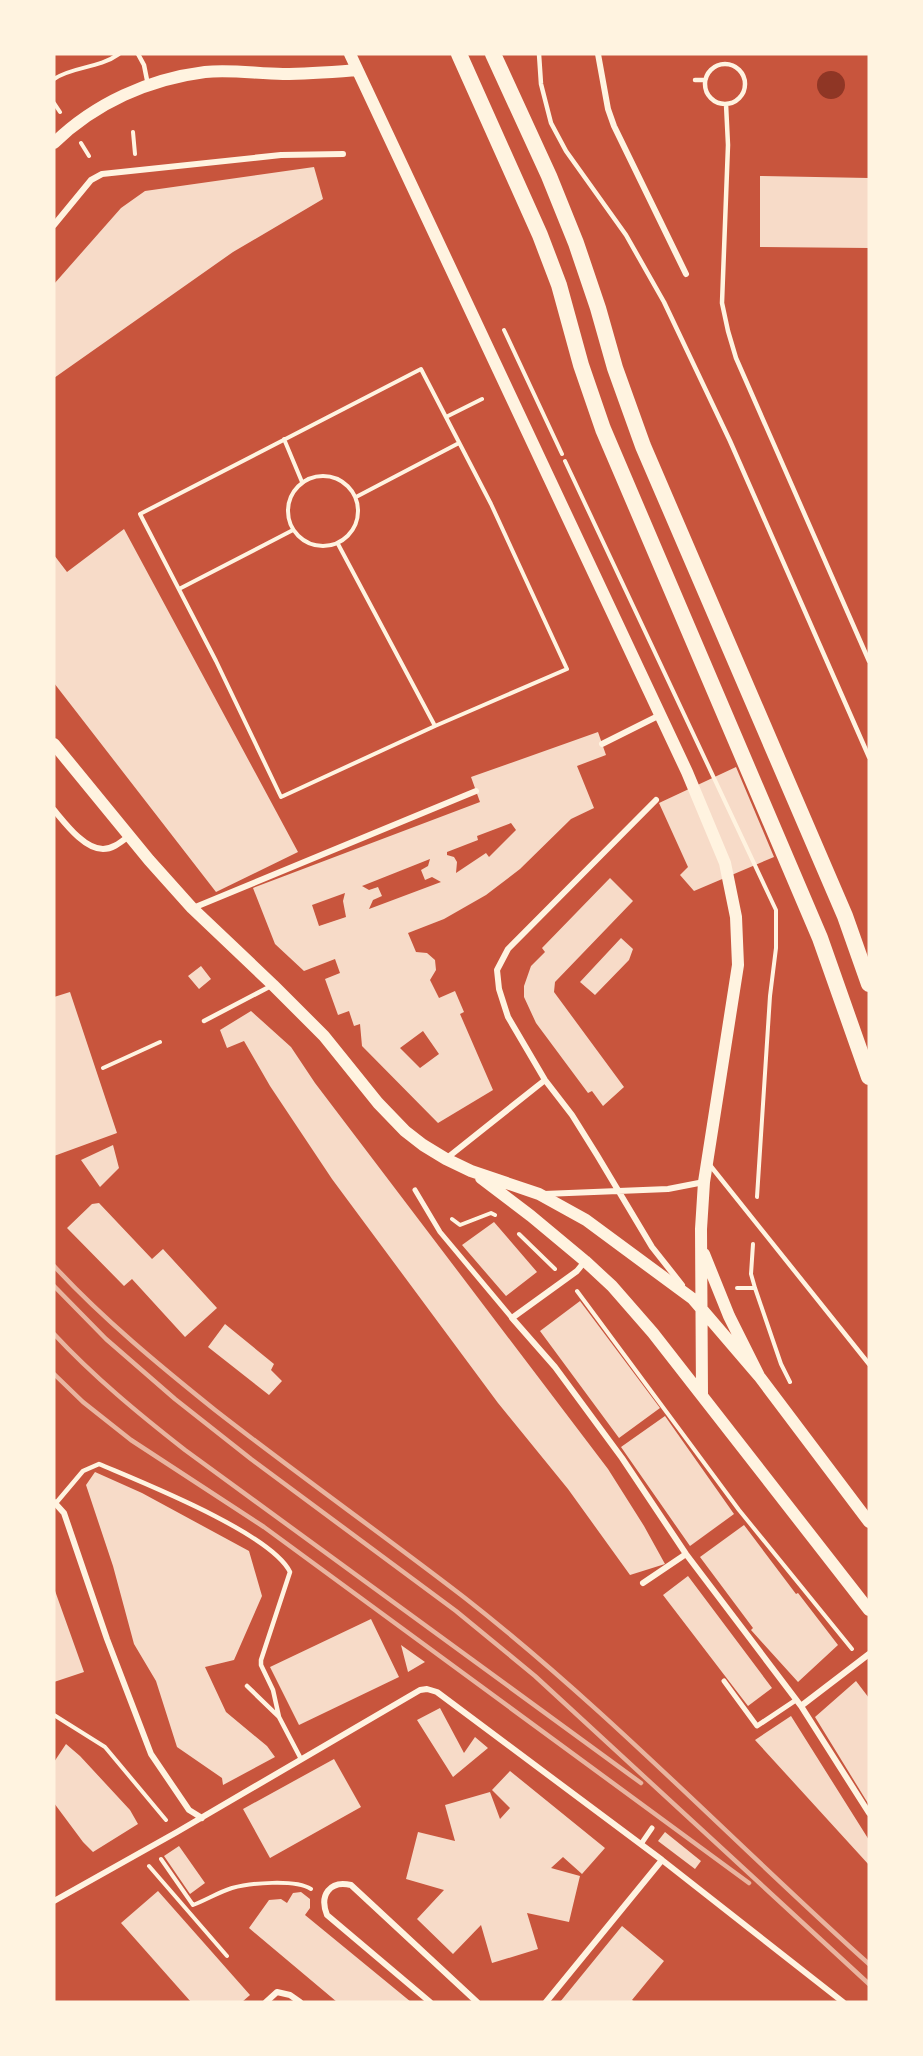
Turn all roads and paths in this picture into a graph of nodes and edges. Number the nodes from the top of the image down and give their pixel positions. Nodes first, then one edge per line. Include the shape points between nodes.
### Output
1 (119, 54) edge
2 (138, 54) edge
3 (350, 54) edge
4 (459, 54) edge
5 (493, 54) edge
6 (539, 54) edge
7 (598, 54) edge
8 (357, 70) junction
9 (54, 79) edge
10 (695, 80) dead end
11 (705, 80) junction
12 (148, 85) junction
13 (726, 104) junction
14 (133, 132) dead end
15 (54, 142) edge
16 (343, 154) dead end
17 (137, 170) junction
18 (54, 225) edge
19 (686, 274) dead end
20 (482, 399) dead end
21 (446, 417) junction
22 (284, 439) junction
23 (460, 443) junction
24 (302, 482) junction
25 (356, 497) junction
26 (293, 530) junction
27 (339, 544) junction
28 (179, 589) junction
29 (869, 661) edge
30 (660, 715) junction
31 (435, 726) junction
32 (54, 744) edge
33 (602, 744) dead end
34 (869, 757) edge
35 (476, 791) dead end
36 (656, 800) dead end
37 (54, 810) edge
38 (129, 836) junction
39 (192, 908) junction
40 (869, 984) edge
41 (273, 985) junction
42 (204, 1021) dead end
43 (160, 1042) dead end
44 (103, 1068) dead end
45 (869, 1077) edge
46 (545, 1080) junction
47 (446, 1159) junction
48 (708, 1162) junction
49 (471, 1171) junction
50 (704, 1182) junction
51 (415, 1190) dead end
52 (617, 1191) junction
53 (540, 1194) junction
54 (498, 1217) dead end
55 (451, 1218) dead end
56 (513, 1229) dead end
57 (702, 1249) junction
58 (585, 1261) junction
59 (555, 1269) dead end
60 (578, 1292) dead end
61 (697, 1303) junction
62 (512, 1318) junction
63 (869, 1364) edge
64 (759, 1376) junction
65 (702, 1395) junction
66 (55, 1502) edge
67 (869, 1522) edge
68 (686, 1554) junction
69 (643, 1583) dead end
70 (869, 1610) edge
71 (869, 1654) edge
72 (861, 1660) junction
73 (724, 1681) dead end
74 (247, 1686) dead end
75 (798, 1703) junction
76 (54, 1716) edge
77 (279, 1717) junction
78 (301, 1760) junction
79 (869, 1813) edge
80 (202, 1818) junction
81 (652, 1828) dead end
82 (177, 1832) junction
83 (641, 1844) junction
84 (152, 1846) junction
85 (139, 1854) junction
86 (662, 1860) junction
87 (324, 1896) junction
88 (54, 1902) edge
89 (227, 1956) dead end
90 (266, 2002) edge
91 (300, 2002) edge
92 (430, 2002) edge
93 (477, 2002) edge
94 (546, 2002) edge
95 (843, 2002) edge

1 - 9 path via 97,66
2 - 12 lane
3 - 8 main road
4 - 45 highway via 540,235 603,429 820,938
5 - 40 highway via 576,243 643,446 845,916
6 - 34 lane via 541,84 557,136 626,235 664,302 730,441
7 - 19 street via 614,126
8 - 12 main road via 206,72
8 - 30 main road
10 - 11 lane
11 - 13 lane via 710,97
11 - 13 lane via 717,65 737,68 744,79 743,92
12 - 15 main road via 115,99 70,127
13 - 29 lane via 722,303 728,331 736,358
14 - 17 path
16 - 17 street via 281,155
17 - 18 street via 102,174 91,180
20 - 21 path
21 - 22 path via 421,369
21 - 23 path
22 - 24 path
22 - 28 path via 140,514
23 - 25 path
23 - 31 path via 567,669
24 - 25 path via 322,475 343,481
24 - 26 path via 291,495 287,513
25 - 27 path via 359,515 352,532
26 - 27 path via 305,542 321,547
26 - 28 path
27 - 31 path
28 - 31 path via 281,797
30 - 33 street
30 - 48 main road via 725,863 736,916 738,965
32 - 38 main road
35 - 39 street
36 - 46 street via 508,949 497,970 508,1017
37 - 38 street via 90,845 109,848
38 - 39 main road
39 - 41 main road
41 - 42 lane
41 - 47 main road via 324,1036 405,1131
43 - 44 path
46 - 47 street
46 - 52 street via 572,1115
47 - 49 main road
48 - 50 main road
48 - 63 lane
49 - 53 main road
49 - 58 main road
50 - 52 street via 668,1190
50 - 57 main road
51 - 62 street via 440,1232
52 - 53 street
52 - 61 street via 652,1247
53 - 61 main road via 586,1220
54 - 55 path via 491,1214 460,1225
56 - 59 path
57 - 61 main road
57 - 64 main road
58 - 62 street
58 - 65 main road via 612,1286
60 - 72 path via 739,1510
61 - 64 main road
61 - 65 main road
62 - 68 street via 555,1367
64 - 67 main road
65 - 70 main road
66 - 77 lane via 82,1471 99,1464 204,1511 269,1550 288,1567 290,1572 261,1660
66 - 80 street via 64,1513 151,1754 189,1810
68 - 69 street
68 - 75 street
71 - 72 street
72 - 75 street
73 - 75 street via 757,1726
74 - 77 lane
75 - 79 street
76 - 82 path via 105,1747
77 - 78 lane
78 - 80 street
78 - 83 street via 427,1689 437,1692
80 - 82 street
81 - 83 street
82 - 84 street
83 - 86 street
84 - 85 street
84 - 87 path via 193,1905 233,1888 267,1883 304,1885
85 - 88 street
85 - 89 path
86 - 94 street
86 - 95 street
87 - 92 street via 327,1915
87 - 93 street via 336,1885 351,1885
90 - 91 street via 277,1992

